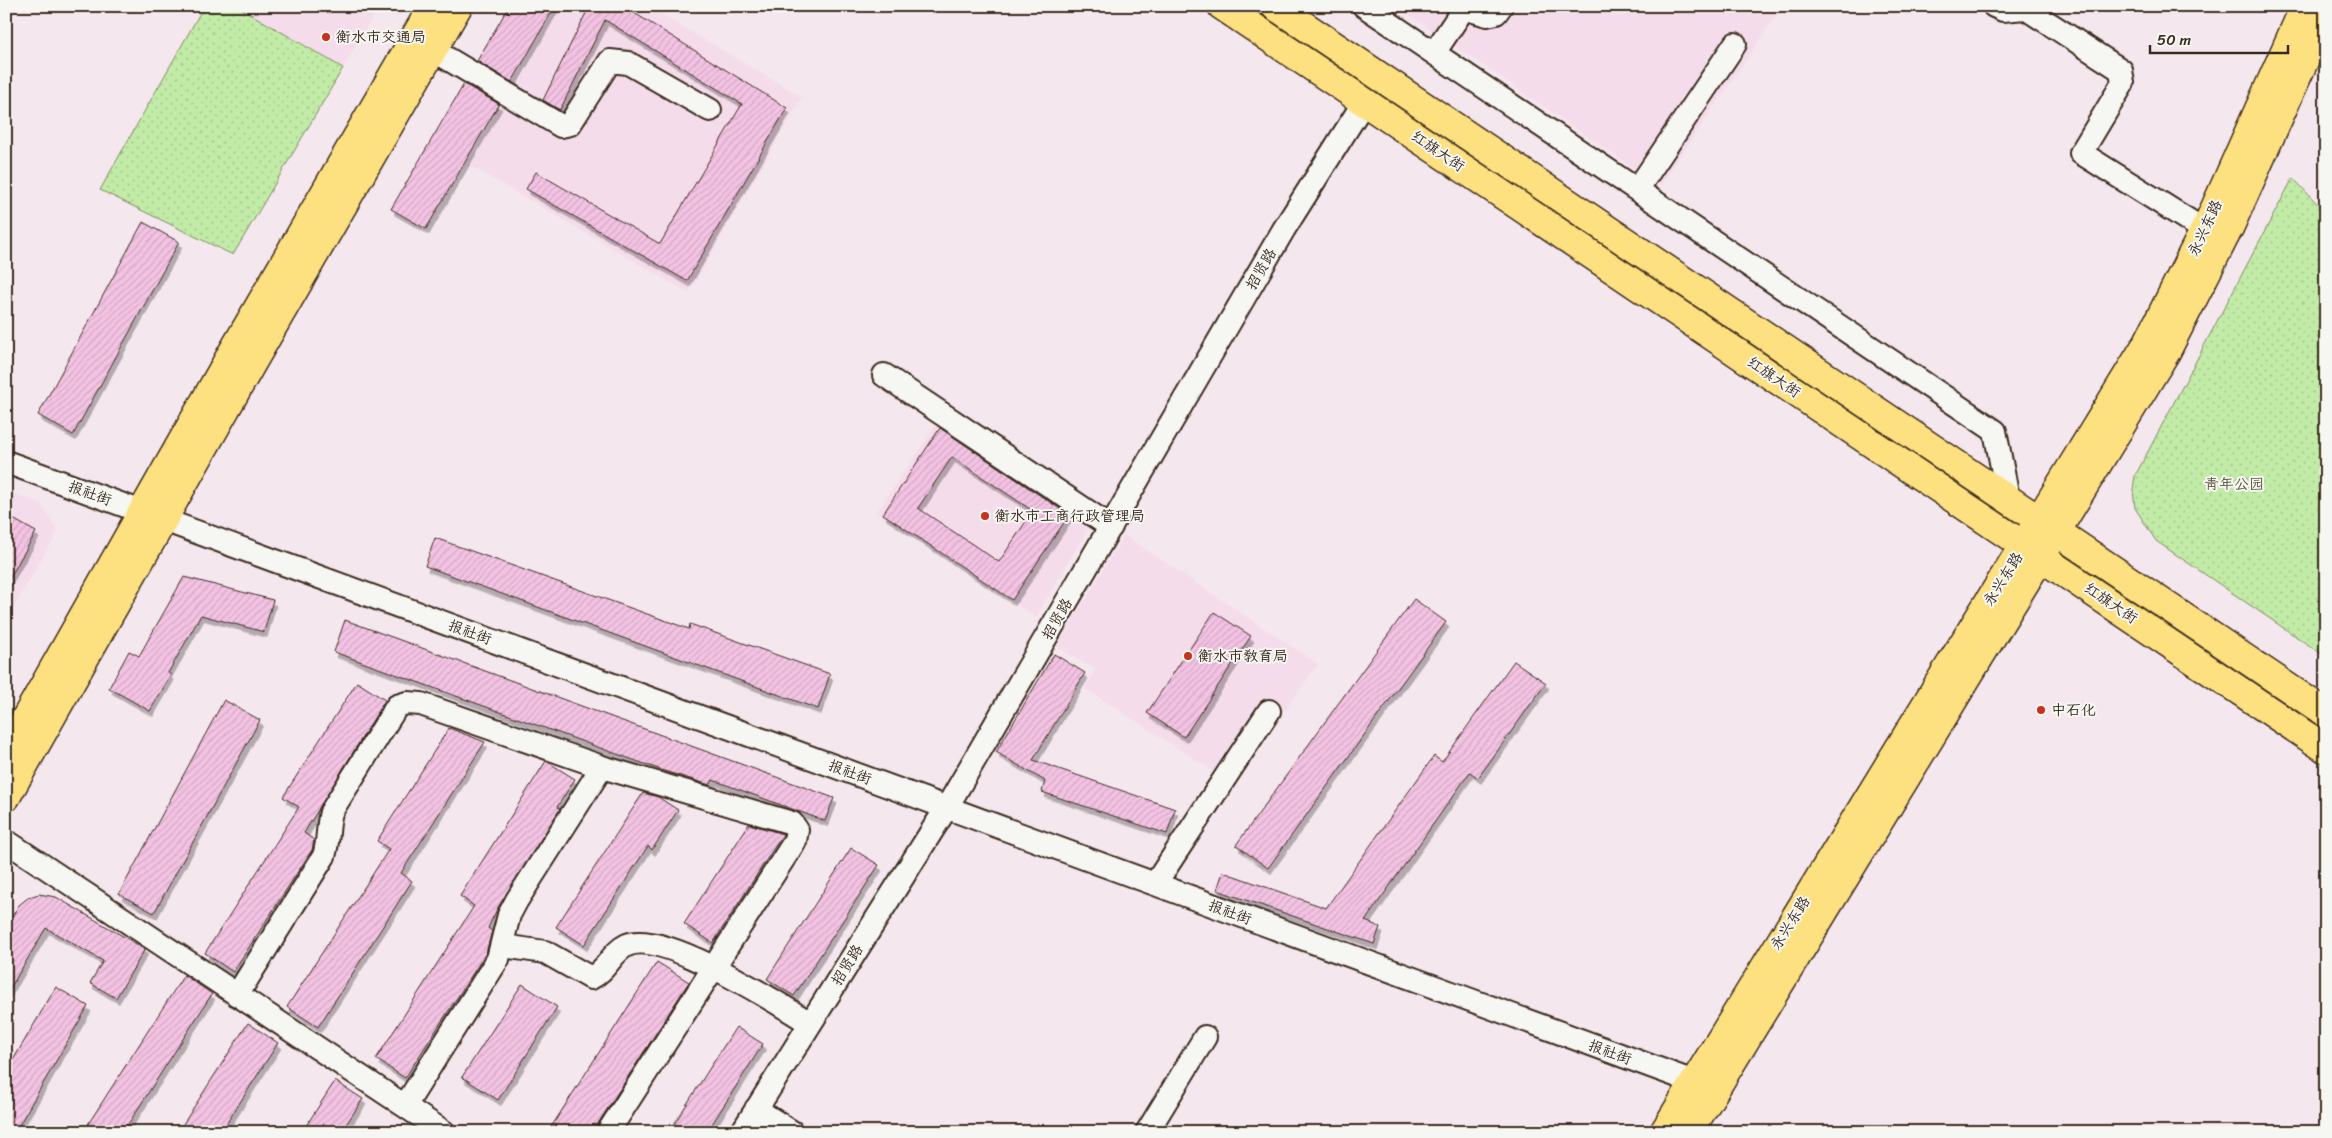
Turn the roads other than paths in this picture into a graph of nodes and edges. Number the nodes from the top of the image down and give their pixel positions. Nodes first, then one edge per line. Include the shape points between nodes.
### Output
1 (433, 6) edge
2 (458, 6) edge
3 (1222, 6) edge
4 (1275, 6) edge
5 (1364, 6) edge
6 (1501, 6) edge
7 (1994, 6) edge
8 (2305, 6) edge
9 (2025, 7) edge
10 (2326, 12) edge
11 (1735, 44) dead end
12 (433, 50) junction
13 (1434, 54) junction
14 (1364, 102) junction
15 (710, 110) dead end
16 (1637, 190) junction
17 (2204, 230) junction
18 (884, 375) dead end
19 (6, 462) edge
20 (2008, 498) junction
21 (153, 516) junction
22 (2048, 525) junction
23 (1111, 527) junction
24 (2032, 550) junction
25 (1269, 711) dead end
26 (2326, 713) edge
27 (2326, 749) edge
28 (6, 754) edge
29 (602, 767) junction
30 (6, 797) edge
31 (947, 807) junction
32 (6, 841) edge
33 (1155, 884) junction
34 (503, 946) junction
35 (713, 968) junction
36 (237, 995) junction
37 (810, 1024) junction
38 (1205, 1037) dead end
39 (1694, 1082) junction
40 (405, 1106) junction
41 (756, 1109) junction
42 (444, 1132) edge
43 (608, 1132) edge
44 (742, 1132) edge
45 (792, 1132) edge
46 (1147, 1132) edge
47 (1664, 1132) edge
48 (1689, 1132) edge

1 - 21 main road
2 - 12 main road
3 - 14 main road, 红旗大街
4 - 20 main road, 红旗大街
5 - 13 street
6 - 13 street via 1496,13 1487,14 1464,8
7 - 9 street via 2003,10
8 - 17 main road, 永兴东路
9 - 17 street via 2121,70 2123,83 2081,153
10 - 22 main road, 永兴东路 via 2234,217 2188,310 2143,392
11 - 16 street
12 - 15 street via 561,126 570,124 610,61 628,63
12 - 21 main road
13 - 16 street
14 - 23 street, 招贤路 via 1284,229
14 - 24 main road, 红旗大街
16 - 20 street via 1995,431
17 - 22 main road, 永兴东路 via 2148,342
18 - 23 street
19 - 21 street, 报社街
20 - 22 main road, 红旗大街
21 - 28 main road
21 - 30 main road
21 - 31 street, 报社街
22 - 24 main road, 永兴东路
22 - 26 main road, 红旗大街
23 - 31 street, 招贤路
24 - 27 main road, 红旗大街
24 - 39 main road, 永兴东路
24 - 48 main road, 永兴东路
25 - 33 street
29 - 34 street via 517,900 509,915
29 - 35 street via 792,823 797,830 795,841
29 - 36 street via 421,704 407,702 397,706 331,812 329,842 324,856
31 - 33 street, 报社街
31 - 37 street, 招贤路
32 - 36 street
33 - 39 street, 报社街
34 - 35 street via 545,952 591,978 601,973 618,951 627,945 643,942 664,946
34 - 40 street via 498,959
35 - 37 street via 741,981
35 - 43 street
36 - 40 street
37 - 41 street, 招贤路
38 - 46 street
39 - 47 main road, 永兴东路
40 - 42 street
41 - 44 street, 招贤路
41 - 45 street

